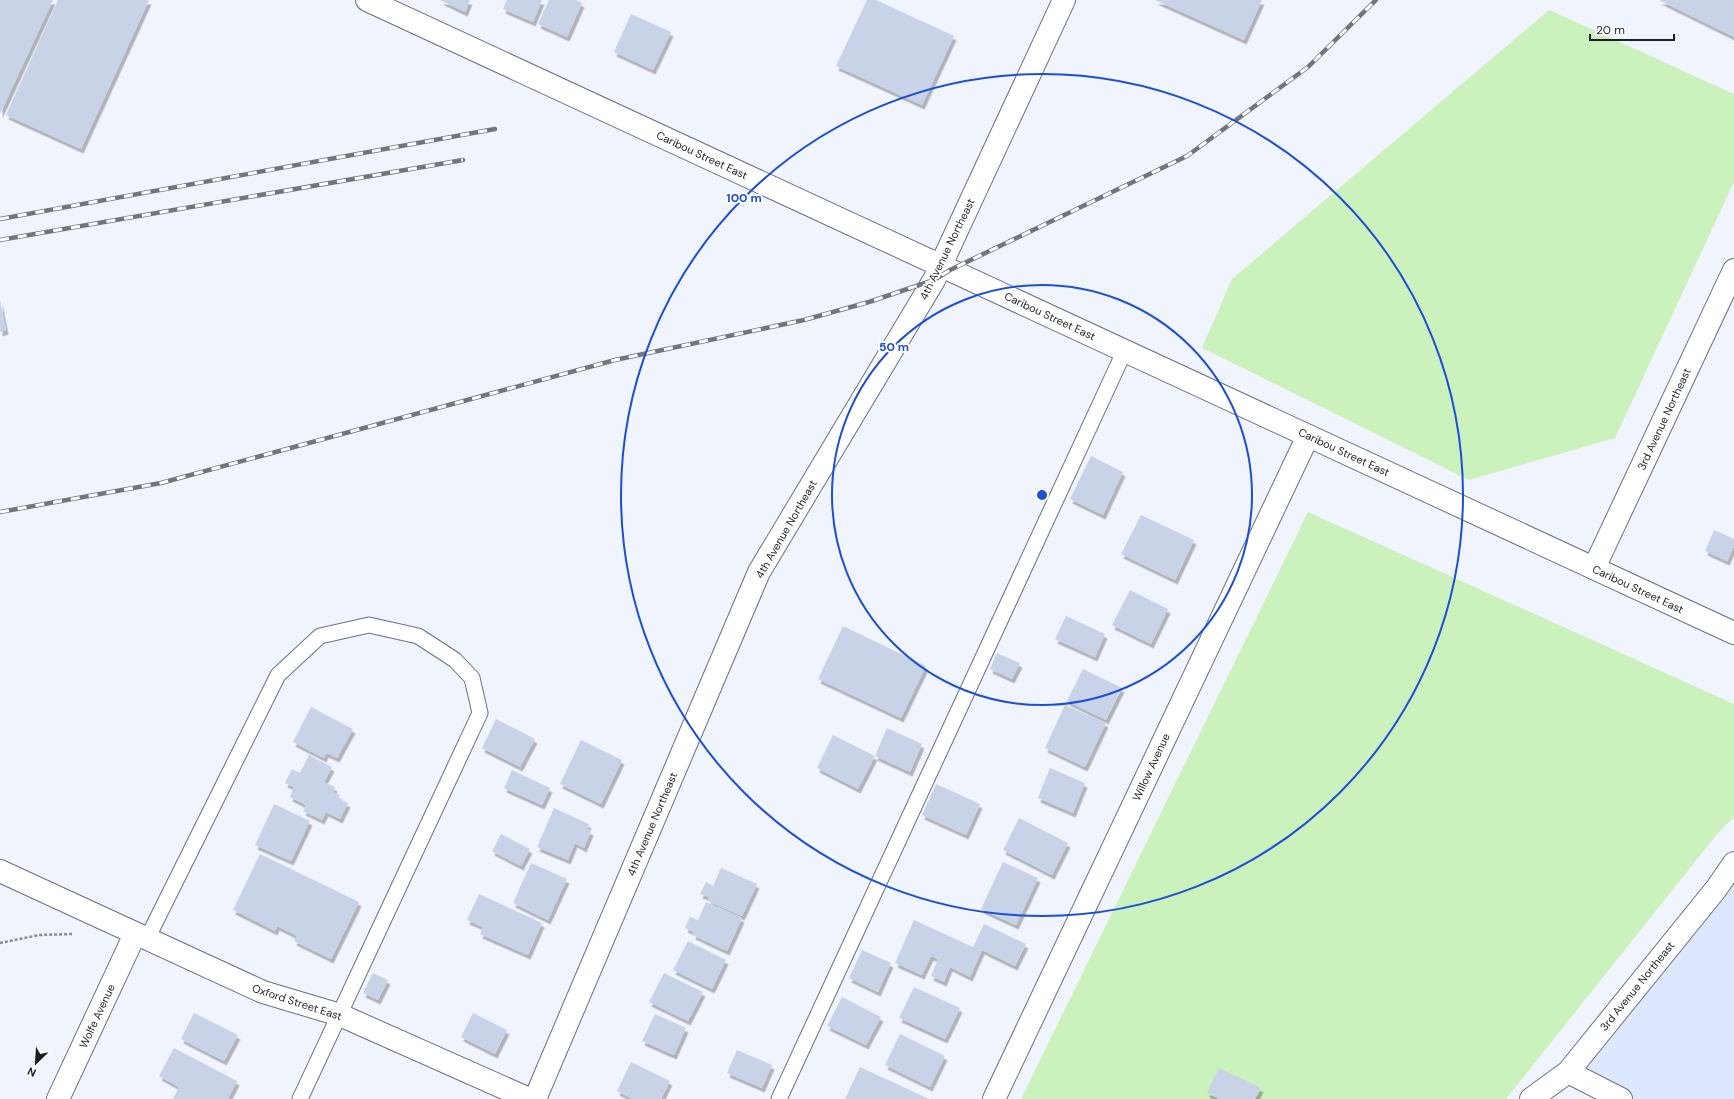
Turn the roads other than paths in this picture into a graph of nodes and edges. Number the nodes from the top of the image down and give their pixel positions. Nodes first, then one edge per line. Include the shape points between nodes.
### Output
1 (367, 0) edge
2 (1061, 1) edge
3 (941, 266) junction
4 (1734, 270) edge
5 (1727, 302) edge
6 (1125, 350) junction
7 (1308, 436) junction
8 (1594, 568) junction
9 (1734, 633) edge
10 (1734, 864) edge
11 (0, 871) edge
12 (141, 937) junction
13 (340, 1015) junction
14 (1568, 1072) junction
15 (58, 1099) edge
16 (300, 1099) edge
17 (529, 1099) edge
18 (535, 1099) edge
19 (779, 1099) edge
20 (994, 1099) edge
21 (1531, 1099) edge
22 (1621, 1099) edge

1 - 3 street, Caribou Street East
2 - 3 street, 4th Avenue Northeast
3 - 6 street, Caribou Street East
3 - 18 street, 4th Avenue Northeast via 759,572
4 - 5 street, 3rd Avenue Northeast
5 - 8 street, 3rd Avenue Northeast
6 - 7 street, Caribou Street East
6 - 19 lane
7 - 8 street, Caribou Street East
7 - 20 street, Willow Avenue
8 - 9 street, Caribou Street East
10 - 14 street, 3rd Avenue Northeast
11 - 12 street, Oxford Street East
12 - 13 street, Oxford Street East via 262,992
12 - 13 lane via 278,675 320,636 369,625 418,636 455,660 472,678 480,712
12 - 15 street, Wolfe Avenue
13 - 16 lane
13 - 17 street, Oxford Street East
14 - 21 street, 3rd Avenue Northeast
14 - 22 street

